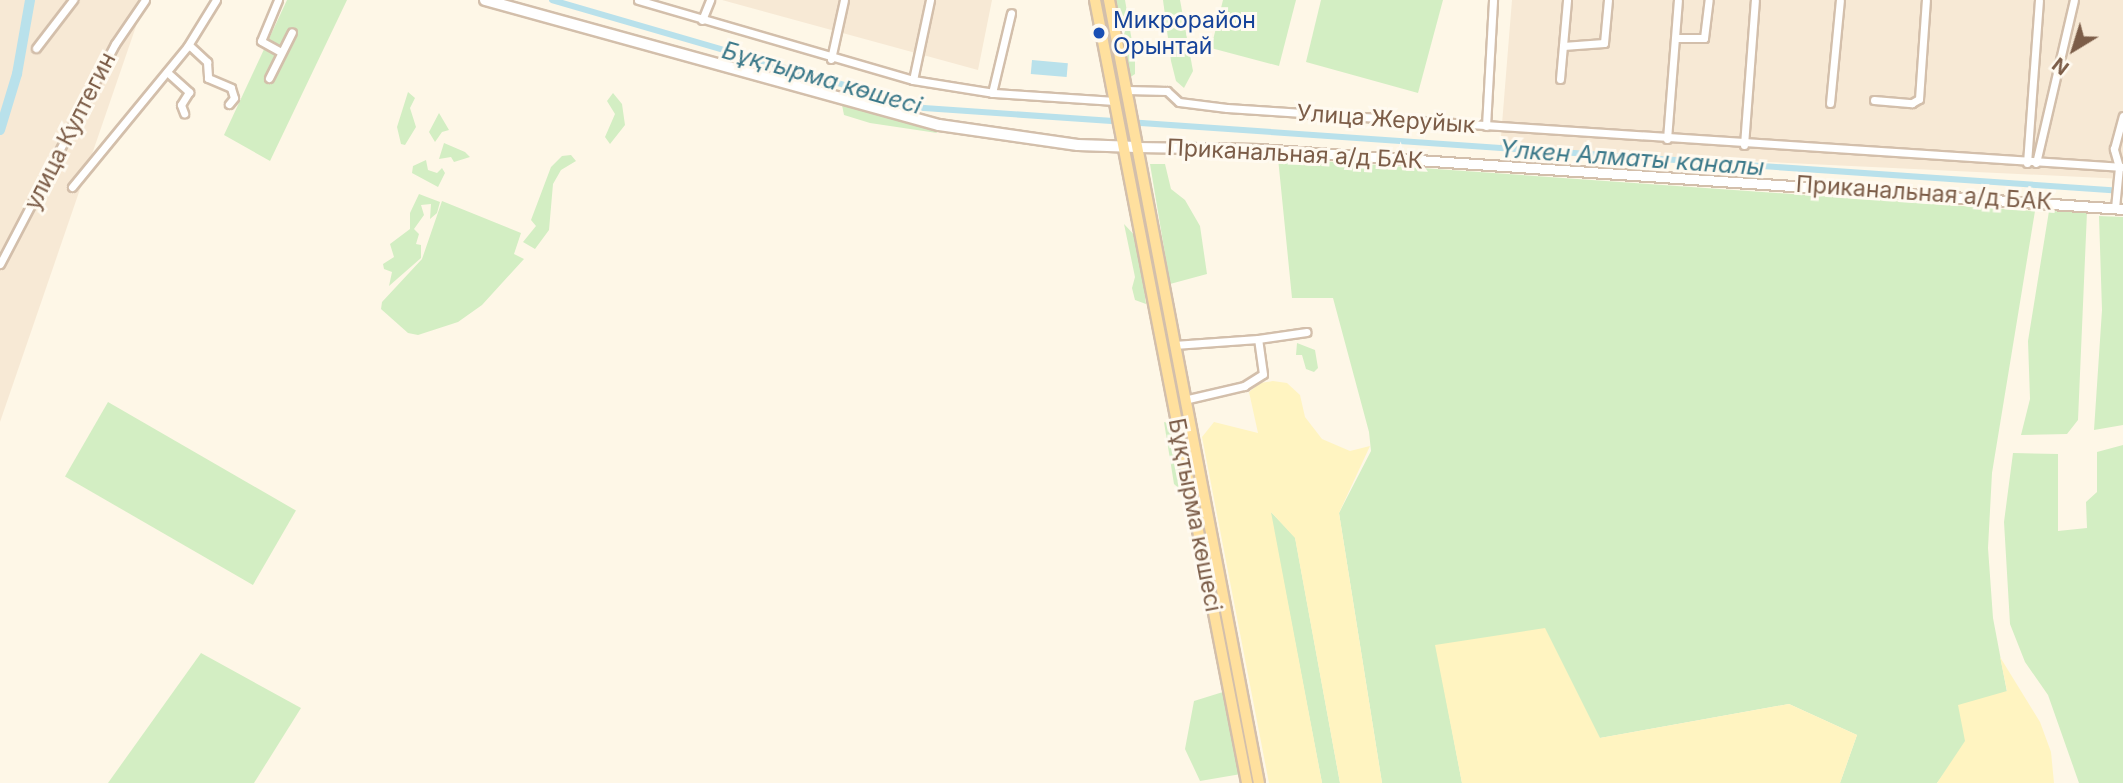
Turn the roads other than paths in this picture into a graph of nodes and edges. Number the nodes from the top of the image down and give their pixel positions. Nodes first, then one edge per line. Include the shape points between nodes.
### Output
1 (73, 0) edge
2 (145, 0) edge
3 (216, 0) edge
4 (278, 0) edge
5 (485, 0) edge
6 (638, 0) edge
7 (710, 0) edge
8 (844, 0) edge
9 (930, 0) edge
10 (1095, 0) edge
11 (1109, 0) edge
12 (1493, 0) edge
13 (1567, 0) edge
14 (1608, 0) edge
15 (1678, 0) edge
16 (1709, 0) edge
17 (1755, 0) edge
18 (1840, 0) edge
19 (1926, 0) edge
20 (2039, 0) edge
21 (2074, 0) edge
22 (1011, 13) dead end
23 (702, 20) junction
24 (292, 32) dead end
25 (1676, 38) junction
26 (189, 45) junction
27 (1563, 46) junction
28 (36, 48) dead end
29 (281, 52) junction
30 (831, 59) junction
31 (167, 72) junction
32 (269, 78) dead end
33 (1560, 79) dead end
34 (913, 80) junction
35 (1127, 90) junction
36 (992, 93) junction
37 (1874, 100) dead end
38 (1830, 103) dead end
39 (229, 104) dead end
40 (1116, 104) junction
41 (184, 113) dead end
42 (2123, 116) edge
43 (1486, 126) junction
44 (1667, 139) junction
45 (1136, 144) junction
46 (1744, 145) junction
47 (1123, 148) junction
48 (2026, 163) junction
49 (2036, 163) junction
50 (2120, 169) edge
51 (72, 187) dead end
52 (2119, 208) edge
53 (0, 264) edge
54 (1158, 294) junction
55 (1306, 332) dead end
56 (1258, 339) junction
57 (1174, 345) junction
58 (1184, 400) junction
59 (1190, 457) junction
60 (1247, 783) edge
61 (1259, 783) edge

1 - 28 street
2 - 53 street, улица Култегин via 115,44
3 - 26 street
4 - 29 street via 261,41
5 - 47 main road, Приканальная а/д БАК via 939,125
6 - 23 street
7 - 23 street
8 - 30 street
9 - 34 street
10 - 40 main road, Бұқтырма көшесі
11 - 35 main road, Бұқтырма көшесі
12 - 43 street
13 - 27 street
14 - 27 street via 1604,43
15 - 25 street
16 - 25 street via 1704,38
17 - 46 street
18 - 38 street
19 - 37 street via 1919,99 1912,103
20 - 48 street
21 - 49 street
22 - 36 street
23 - 30 street
24 - 29 street
25 - 44 street
26 - 31 street
26 - 39 street via 207,62 208,78 231,88 234,98
27 - 33 street
29 - 32 street
30 - 34 street
31 - 41 street via 189,92 181,105
31 - 51 street
34 - 36 street
35 - 43 street, Улица Жеруйык via 1167,90 1179,102 1227,108
35 - 45 main road, Бұқтырма көшесі
36 - 40 street
40 - 47 main road, Бұқтырма көшесі
42 - 50 street via 2114,149
43 - 44 street, Улица Жеруйык
44 - 46 street, Улица Жеруйык
45 - 47 main road, Приканальная а/д БАК
45 - 52 street, Приканальная а/д БАК
45 - 54 main road, Бұқтырма көшесі
46 - 48 street, Улица Жеруйык
47 - 54 main road, Бұқтырма көшесі
48 - 49 street
49 - 50 street
50 - 52 street
54 - 57 main road, Бұқтырма көшесі
54 - 59 main road, Бұқтырма көшесі
55 - 56 street
56 - 57 street
56 - 58 street via 1264,371 1258,378 1226,393
57 - 58 main road, Бұқтырма көшесі
58 - 59 main road, Бұқтырма көшесі
59 - 60 main road, Бұқтырма көшесі
59 - 61 main road, Бұқтырма көшесі

